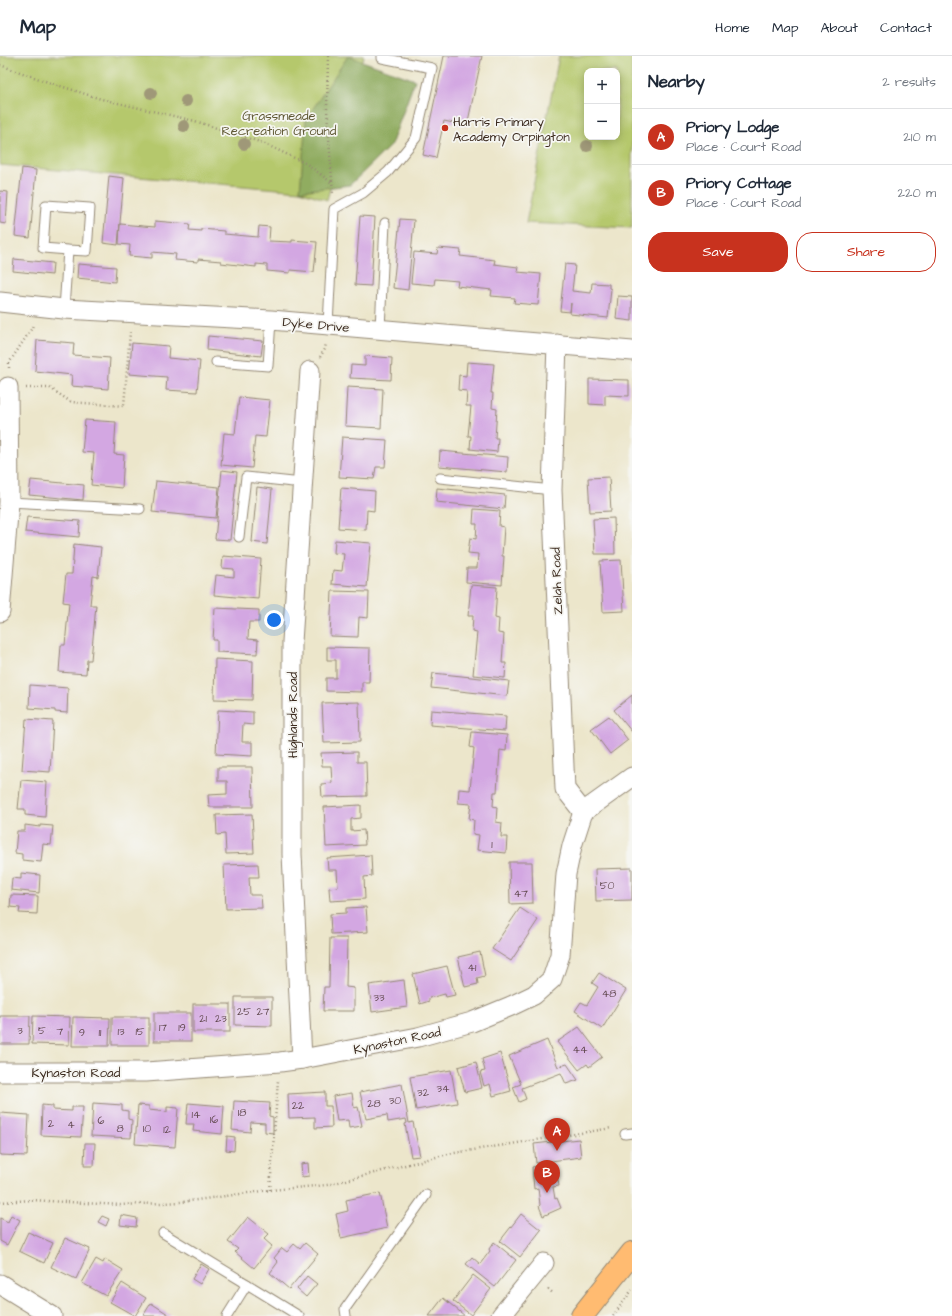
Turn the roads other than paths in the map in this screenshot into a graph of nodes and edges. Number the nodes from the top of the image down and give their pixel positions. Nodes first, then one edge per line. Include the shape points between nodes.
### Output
1 (382, 56) edge
2 (385, 223) dead end
3 (68, 250) junction
4 (0, 302) edge
5 (64, 309) junction
6 (271, 320) junction
7 (328, 325) junction
8 (380, 329) junction
9 (557, 344) junction
10 (632, 351) edge
11 (216, 362) dead end
12 (310, 371) road end
13 (8, 387) road end
14 (5, 474) edge
15 (440, 478) dead end
16 (302, 483) junction
17 (552, 490) junction
18 (9, 502) junction
19 (140, 509) dead end
20 (239, 537) dead end
21 (0, 612) edge
22 (632, 777) edge
23 (583, 812) junction
24 (302, 1059) junction
25 (0, 1072) edge
26 (426, 1195) dead end
27 (163, 1233) dead end
28 (632, 1254) edge
29 (544, 1263) dead end
30 (0, 1284) edge
31 (247, 1284) junction
32 (52, 1316) edge
33 (227, 1316) edge
34 (299, 1316) edge
35 (346, 1316) edge
36 (502, 1316) edge
37 (582, 1316) edge

1 - 7 lane via 432,68 416,138 388,172 363,193 334,209
2 - 8 lane
3 - 3 lane via 43,248 46,205 90,208 87,251
3 - 5 lane
4 - 5 street, Dyke Drive
5 - 6 street, Dyke Drive
6 - 7 street, Dyke Drive
6 - 11 lane via 268,366
7 - 8 street, Dyke Drive
8 - 9 street, Dyke Drive
9 - 10 street, Dyke Drive
9 - 17 street, Zelah Road
12 - 16 street, Highlands Road
13 - 14 street
14 - 18 street
15 - 17 lane
16 - 20 lane via 246,477
16 - 24 street, Highlands Road via 292,642 292,854
17 - 23 street, Zelah Road via 565,789
18 - 19 lane
18 - 21 street
22 - 23 street
23 - 24 street, Kynaston Road via 566,874 560,954 552,979 534,995 472,1022 418,1037
24 - 25 street, Kynaston Road via 146,1072
26 - 35 lane via 345,1309
27 - 31 lane
28 - 37 main road
29 - 36 street
30 - 32 street
31 - 33 lane
31 - 34 lane

